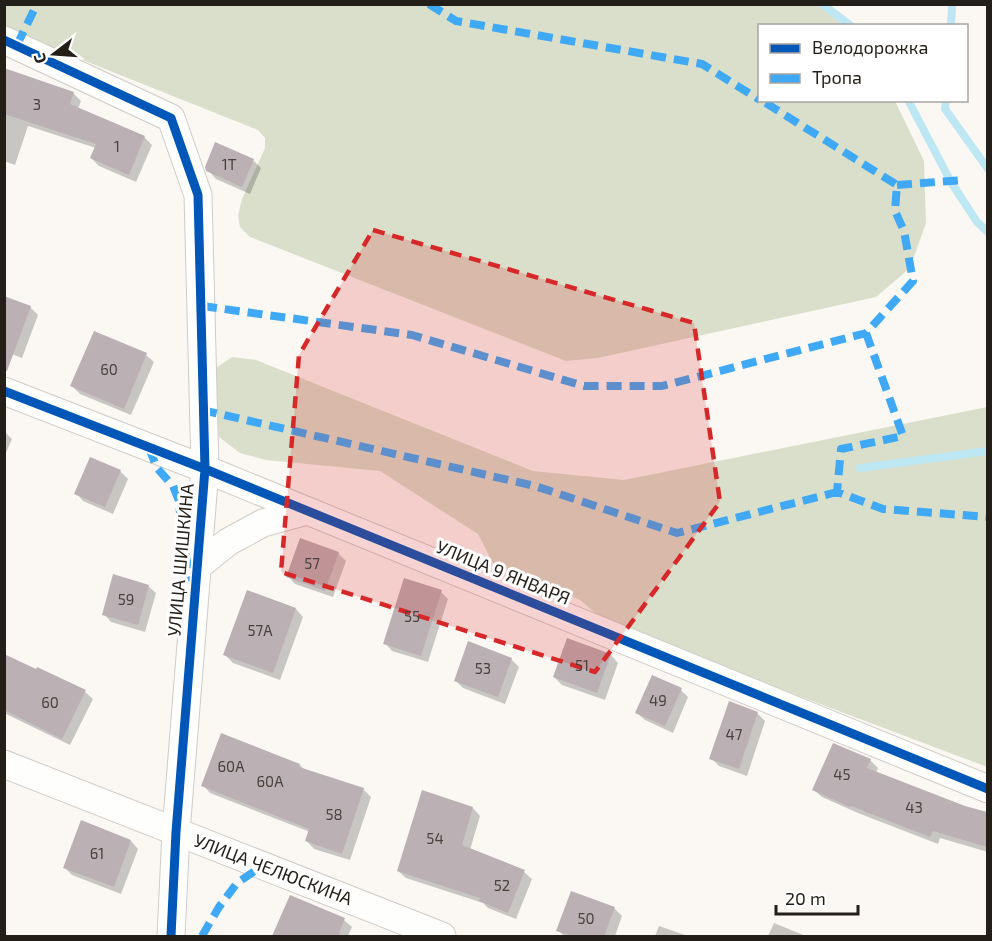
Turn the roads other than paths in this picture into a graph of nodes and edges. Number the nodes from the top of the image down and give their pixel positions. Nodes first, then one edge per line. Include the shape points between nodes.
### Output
1 (4, 40) edge
2 (4, 391) edge
3 (205, 469) junction
4 (306, 511) junction
5 (197, 567) junction
6 (4, 764) edge
7 (987, 789) edge
8 (176, 832) junction
9 (171, 936) edge
10 (442, 936) edge

1 - 3 street, УЛИЦА ШИШКИНА via 171,118 198,195
2 - 3 street, УЛИЦА 9 ЯНВАРЯ
3 - 4 street, УЛИЦА 9 ЯНВАРЯ
3 - 5 street, УЛИЦА ШИШКИНА
4 - 5 street via 263,523 228,542
4 - 7 street, УЛИЦА 9 ЯНВАРЯ
5 - 8 street, УЛИЦА ШИШКИНА
6 - 8 street, УЛИЦА ЧЕЛЮСКИНА
8 - 9 street, УЛИЦА ШИШКИНА
8 - 10 street, УЛИЦА ЧЕЛЮСКИНА

